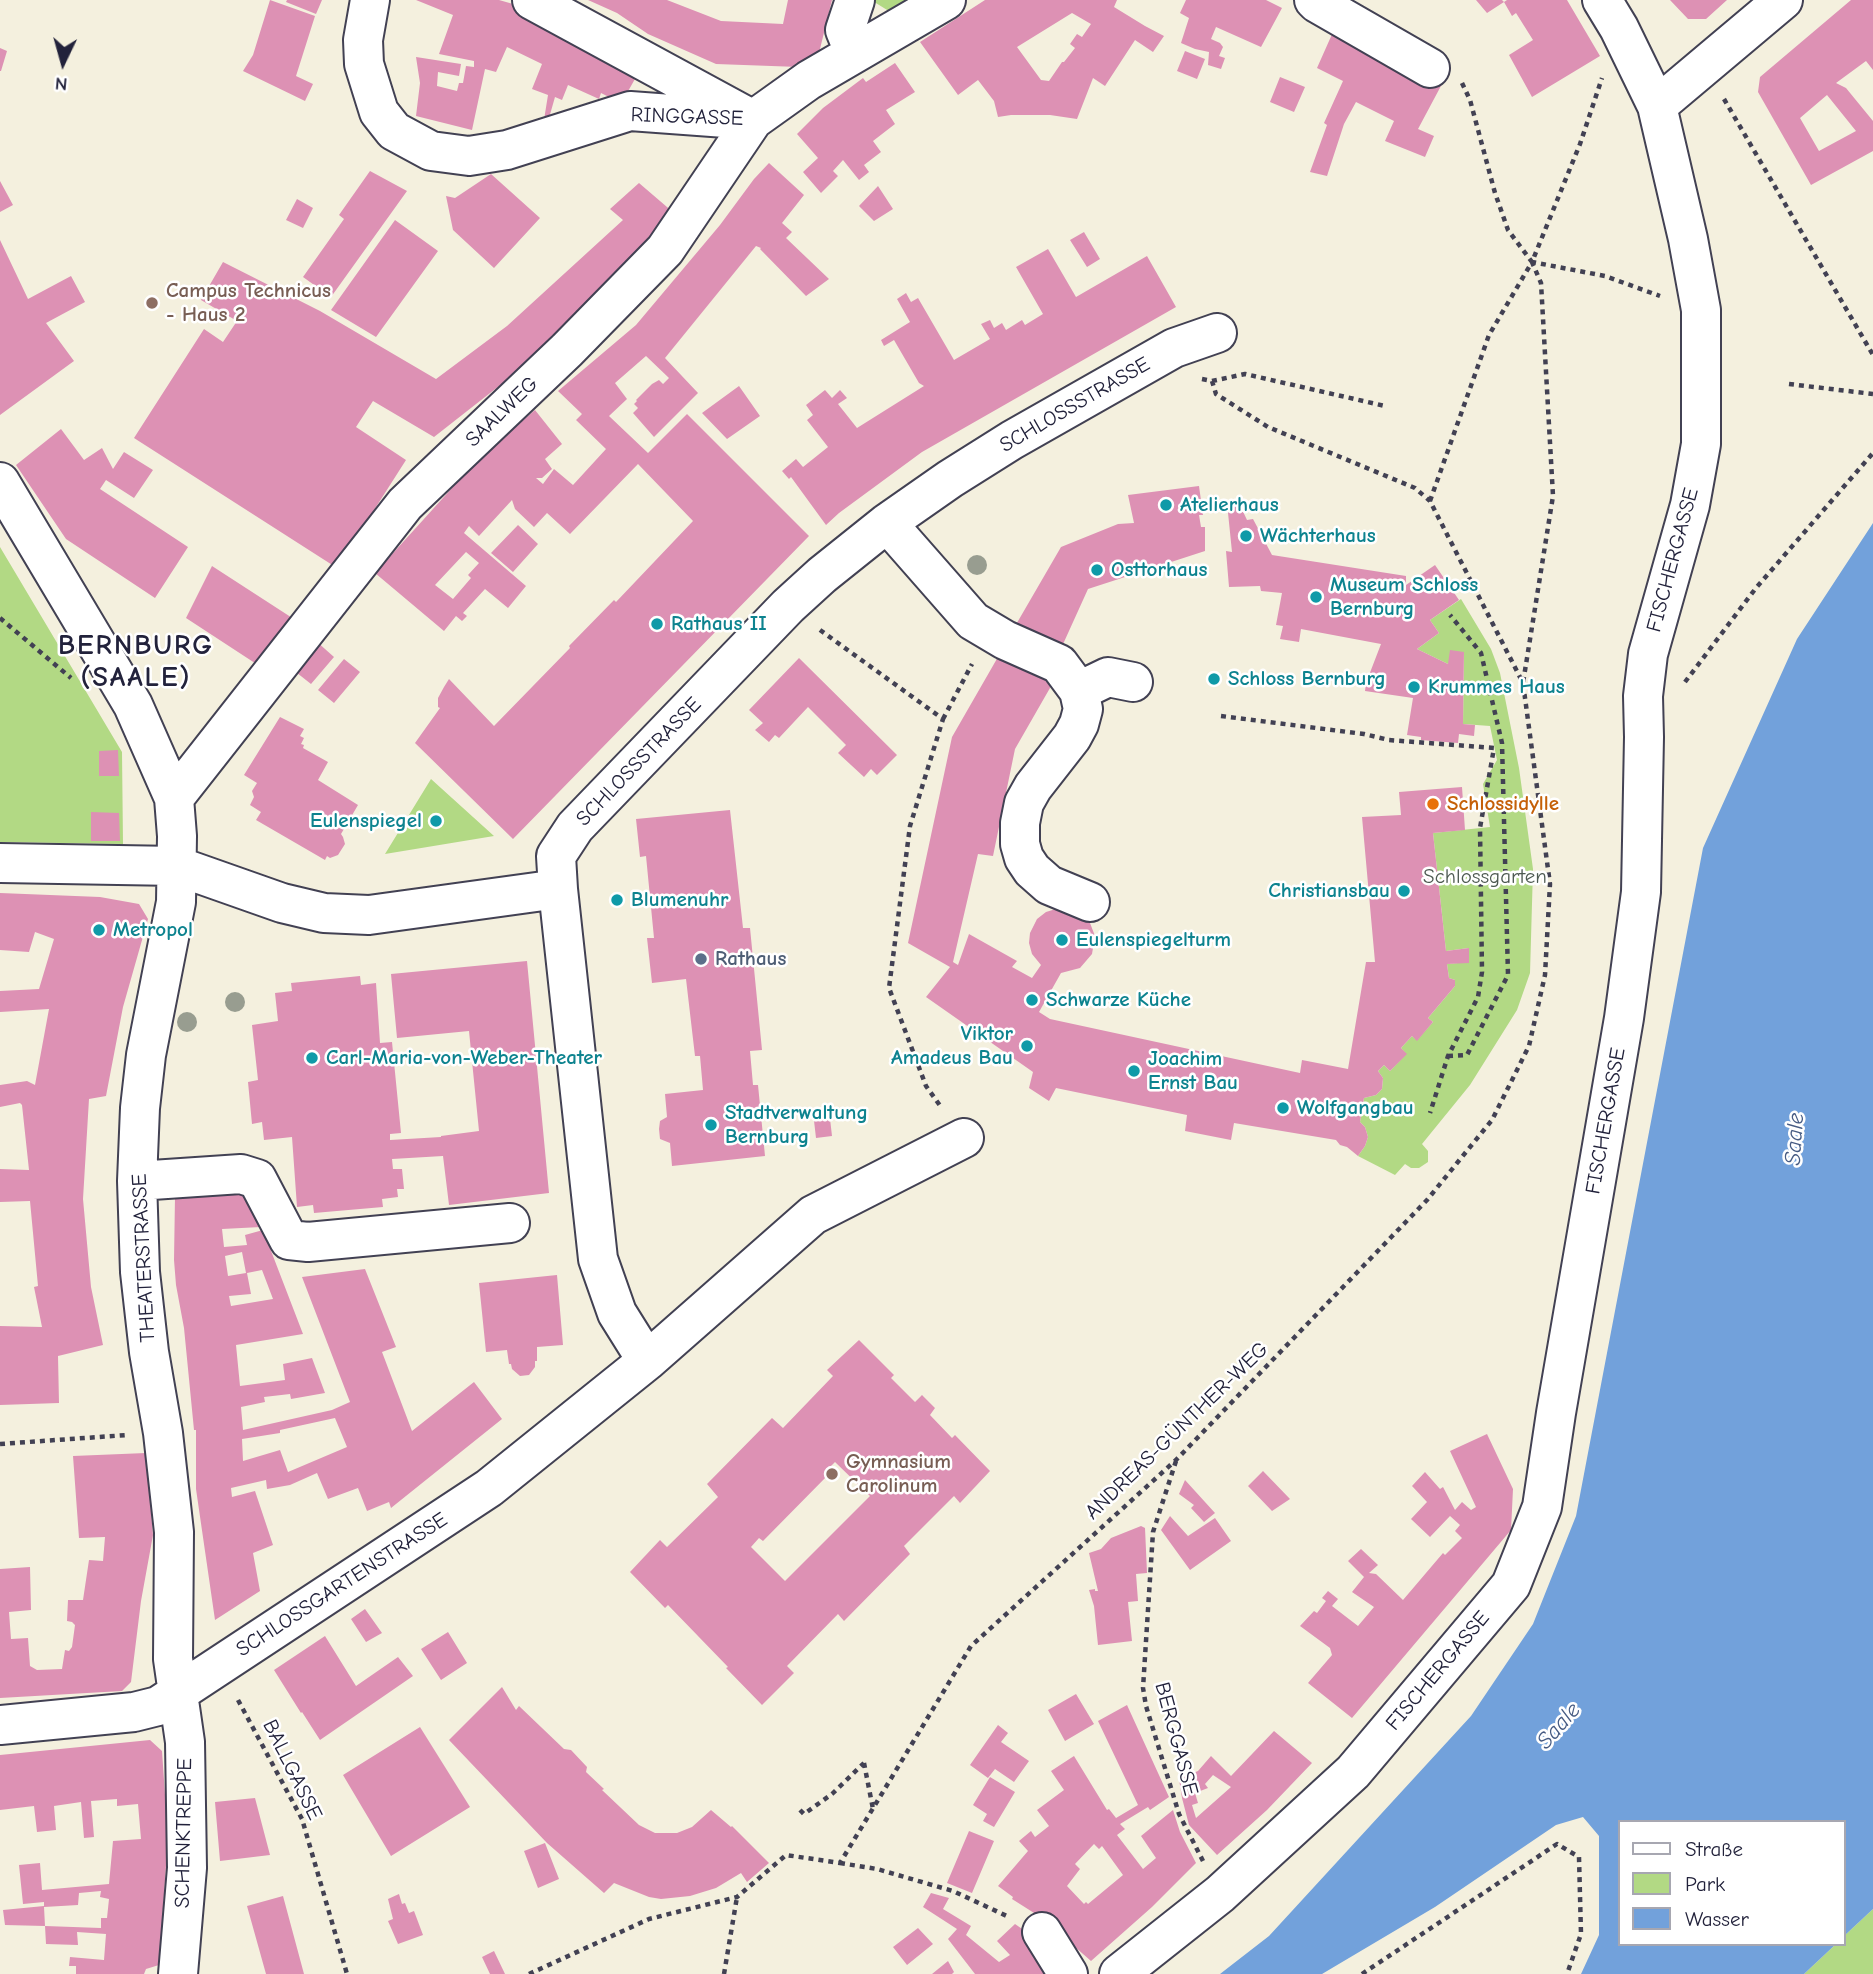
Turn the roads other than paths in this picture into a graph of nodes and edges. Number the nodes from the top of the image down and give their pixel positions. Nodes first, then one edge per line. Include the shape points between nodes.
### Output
1 (370, 0) edge
2 (532, 0) edge
3 (855, 0) edge
4 (946, 0) edge
5 (1314, 0) edge
6 (1783, 0) edge
7 (1611, 14) edge
8 (854, 52) junction
9 (1430, 68) road end
10 (1657, 106) junction
11 (753, 120) junction
12 (1217, 333) dead end
13 (0, 482) edge
14 (887, 523) junction
15 (1133, 682) dead end
16 (1079, 691) junction
17 (174, 798) junction
18 (0, 863) edge
19 (177, 866) junction
20 (558, 889) junction
21 (1090, 902) dead end
22 (964, 1138) road end
23 (137, 1181) junction
24 (510, 1223) dead end
25 (647, 1361) junction
26 (178, 1693) junction
27 (0, 1725) edge
28 (1042, 1932) road end
29 (178, 1974) edge
30 (1068, 1974) edge
31 (1119, 1974) edge

1 - 11 street, RINGGASSE via 364,64 379,112 394,131 431,151 469,156 507,150 630,111
2 - 11 street, RINGGASSE
3 - 8 street via 845,30
4 - 8 street, SAALWEG
5 - 9 street
6 - 10 street
7 - 10 street, FISCHERGASSE
8 - 11 street, SAALWEG
10 - 31 street, FISCHERGASSE via 1701,310 1701,444 1690,505 1648,654 1643,696 1641,892 1542,1507 1511,1585 1353,1772 1220,1894
11 - 17 street, SAALWEG via 665,250 405,504
12 - 14 street, SCHLOSSSTRASSE via 1174,348 1012,440
13 - 17 street, THEATERSTRASSE via 126,693
14 - 16 street via 972,621 1059,664
14 - 20 street, SCHLOSSSTRASSE via 788,606 575,827 556,856
15 - 16 street via 1108,677
16 - 21 street via 1083,709 1079,724 1024,803 1020,845 1032,870 1049,885
17 - 19 street, THEATERSTRASSE
18 - 19 street
19 - 20 street via 324,913 369,915
19 - 23 street, THEATERSTRASSE via 176,902 146,1055
20 - 25 street via 598,1259 617,1313
22 - 25 street, SCHLOSSGARTENSTRASSE via 813,1215
23 - 24 street via 241,1174 257,1179 289,1240
23 - 26 street, THEATERSTRASSE via 140,1272 174,1532 173,1659
25 - 26 street, SCHLOSSGARTENSTRASSE via 489,1488
26 - 27 street, SCHLOSSGARTENSTRASSE via 158,1706 135,1712
26 - 29 street, SCHENKTREPPE via 188,1830
28 - 30 street

